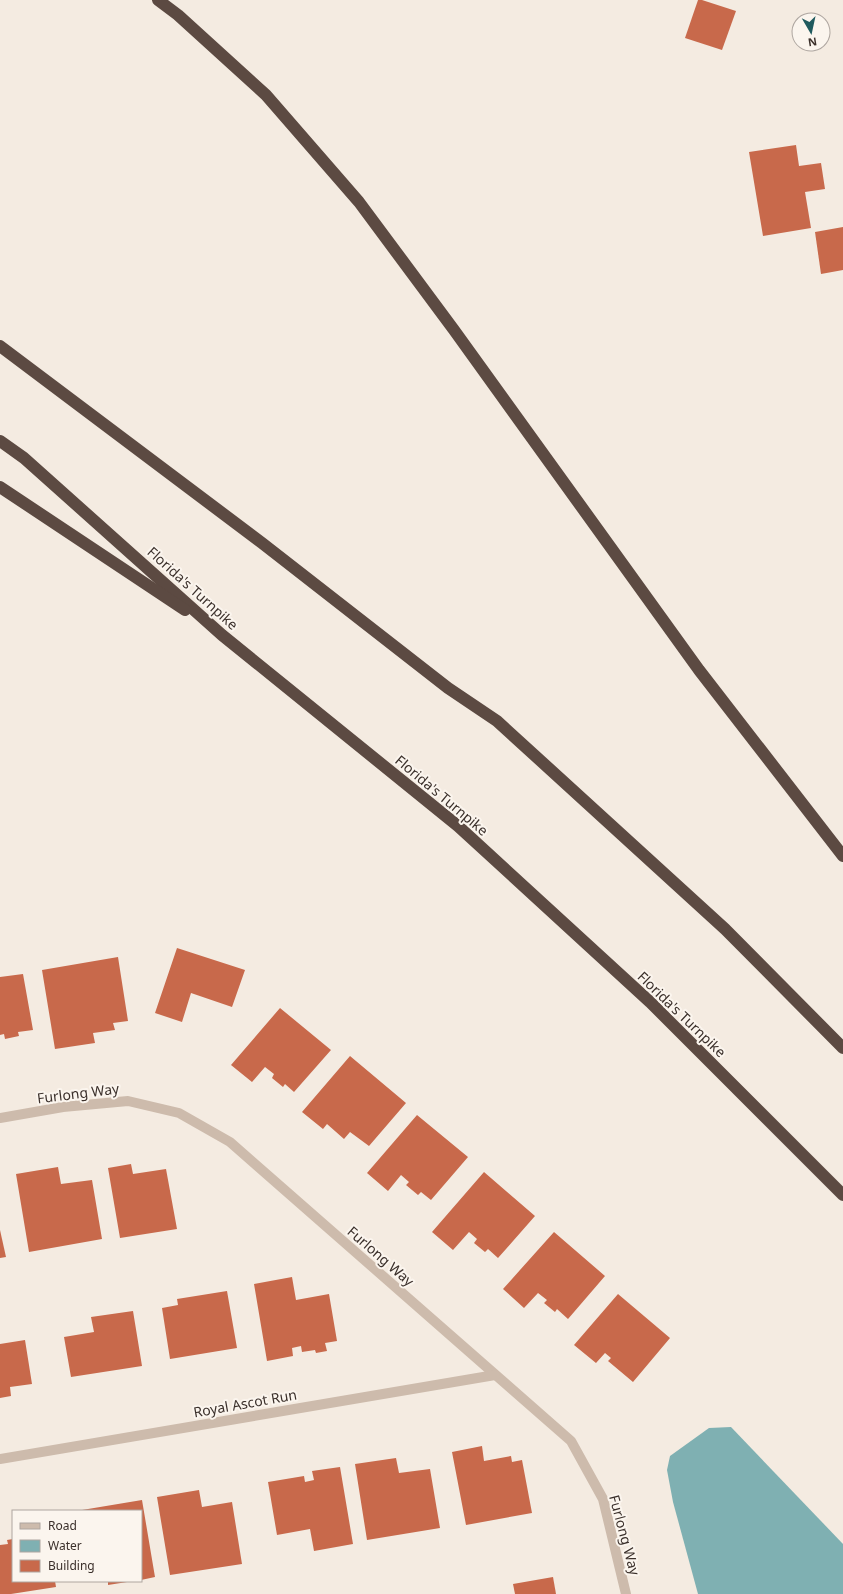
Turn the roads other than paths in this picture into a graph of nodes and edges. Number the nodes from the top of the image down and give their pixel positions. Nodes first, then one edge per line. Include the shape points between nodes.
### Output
1 (158, 0) edge
2 (0, 346) edge
3 (0, 441) edge
4 (0, 487) edge
5 (222, 635) junction
6 (843, 856) edge
7 (843, 1048) edge
8 (0, 1118) edge
9 (843, 1195) edge
10 (495, 1376) junction
11 (0, 1459) edge
12 (626, 1594) edge

1 - 6 highway via 266,95 359,202 699,670
2 - 7 highway via 262,542 448,688 497,721 725,929
3 - 5 highway, Florida's Turnpike via 24,458
4 - 5 highway
5 - 9 highway, Florida's Turnpike via 458,826 650,1002
8 - 10 street, Furlong Way via 63,1107 128,1101 179,1113 230,1142
10 - 11 street, Royal Ascot Run
10 - 12 street, Furlong Way via 571,1441 603,1499

